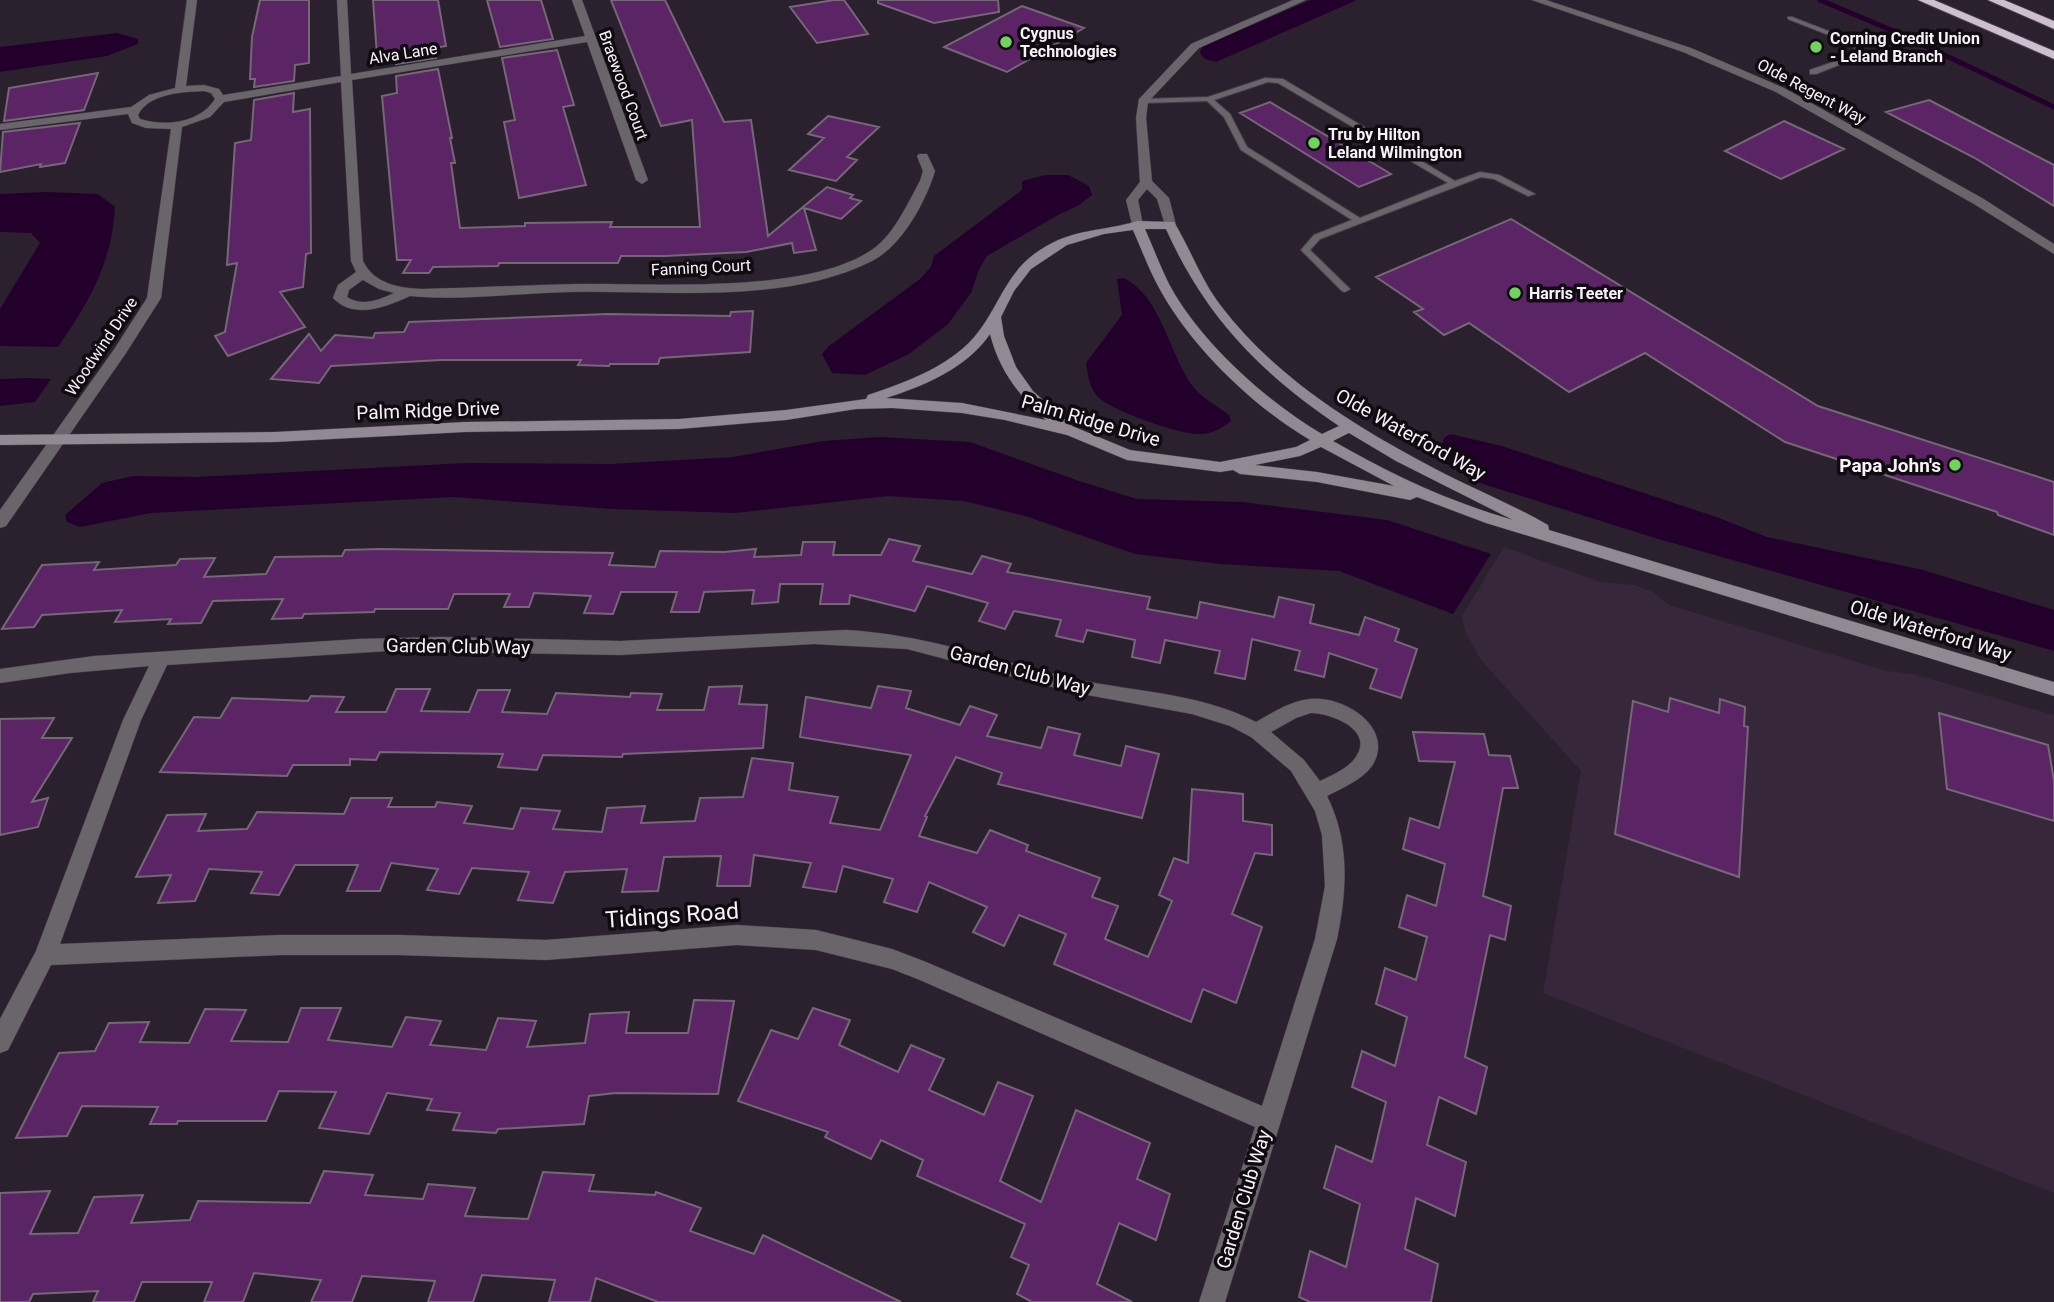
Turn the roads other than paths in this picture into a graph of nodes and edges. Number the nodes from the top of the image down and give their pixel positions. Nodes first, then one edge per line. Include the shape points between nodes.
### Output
1 (191, 0) edge
2 (342, 0) edge
3 (577, 0) edge
4 (1301, 0) edge
5 (1537, 0) edge
6 (1924, 0) edge
7 (1994, 0) edge
8 (1790, 18) dead end
9 (2054, 25) edge
10 (591, 38) junction
11 (2054, 55) edge
12 (1813, 72) dead end
13 (346, 78) junction
14 (180, 89) junction
15 (220, 99) junction
16 (1209, 99) junction
17 (1143, 101) junction
18 (134, 110) junction
19 (177, 124) junction
20 (0, 127) edge
21 (923, 156) dead end
22 (642, 180) dead end
23 (1146, 182) junction
24 (1455, 184) junction
25 (1531, 194) dead end
26 (1359, 221) junction
27 (1137, 225) junction
28 (1170, 225) junction
29 (2054, 250) edge
30 (363, 273) junction
31 (1345, 289) dead end
32 (408, 292) junction
33 (995, 318) junction
34 (856, 404) junction
35 (1349, 427) junction
36 (1071, 432) junction
37 (0, 439) edge
38 (59, 439) junction
39 (1321, 443) junction
40 (1220, 467) junction
41 (1461, 508) junction
42 (0, 522) edge
43 (1554, 537) junction
44 (161, 659) junction
45 (0, 676) edge
46 (2054, 689) edge
47 (1256, 731) junction
48 (1315, 793) junction
49 (45, 955) junction
50 (0, 1042) edge
51 (1267, 1120) junction
52 (1212, 1302) edge

1 - 14 street
2 - 13 street
3 - 10 street, Braewood Court
4 - 17 street via 1195,46
5 - 29 street, Olde Regent Way via 1690,51 1780,90 1966,194
6 - 11 highway
7 - 9 highway
8 - 12 lane via 1857,44 1860,55
10 - 13 street, Alva Lane
10 - 22 street, Braewood Court
13 - 15 street, Alva Lane
13 - 30 street via 356,250
14 - 15 street via 204,88 215,91
14 - 18 street
15 - 19 street via 210,112
16 - 17 lane
16 - 24 lane via 1268,80 1280,81
16 - 26 lane via 1227,116 1244,148
17 - 23 street
18 - 19 street via 136,121 144,125
18 - 20 street
19 - 38 street, Woodwind Drive via 154,298
21 - 32 street, Fanning Court via 929,172 926,181 888,242 869,257 838,270 710,286
23 - 27 street, Olde Waterford Way via 1132,200
23 - 28 street, Olde Waterford Way via 1163,198
24 - 25 lane via 1480,174
24 - 26 lane
26 - 31 lane via 1318,237 1305,250
27 - 28 street, Palm Ridge Drive
27 - 33 street, Palm Ridge Drive via 1087,233 1044,254 1013,281
27 - 39 street, Olde Waterford Way via 1158,279 1205,344 1266,401
28 - 35 street, Olde Waterford Way via 1194,278 1231,327 1299,391
30 - 32 street, Fanning Court via 377,284
30 - 32 street, Fanning Court via 343,288 343,302 368,306
33 - 34 street, Palm Ridge Drive via 976,343 936,371
33 - 36 street via 999,345 1011,373 1040,407
34 - 36 street, Palm Ridge Drive via 962,408
34 - 38 street, Palm Ridge Drive via 679,424
35 - 39 street, Palm Ridge Drive
35 - 43 street, Olde Waterford Way via 1517,513
36 - 40 street, Palm Ridge Drive via 1127,455
37 - 38 street, Palm Ridge Drive
38 - 42 street, Woodwind Drive
39 - 40 street, Palm Ridge Drive via 1300,452
39 - 41 street, Olde Waterford Way
40 - 41 street via 1317,477
41 - 43 street, Olde Waterford Way via 1506,526
43 - 46 street, Olde Waterford Way
44 - 45 street, Garden Club Way
44 - 47 street, Garden Club Way via 367,645 630,648 877,639 965,653 1094,690 1191,706 1238,720
44 - 49 street via 132,720
47 - 48 street, Garden Club Way via 1279,747
47 - 48 street via 1314,705 1338,711 1361,725 1369,746 1361,766
48 - 51 street, Garden Club Way via 1337,851 1334,909
49 - 50 street
49 - 51 street, Tidings Road via 293,944 546,950 737,935 816,940 926,972
51 - 52 street, Garden Club Way

